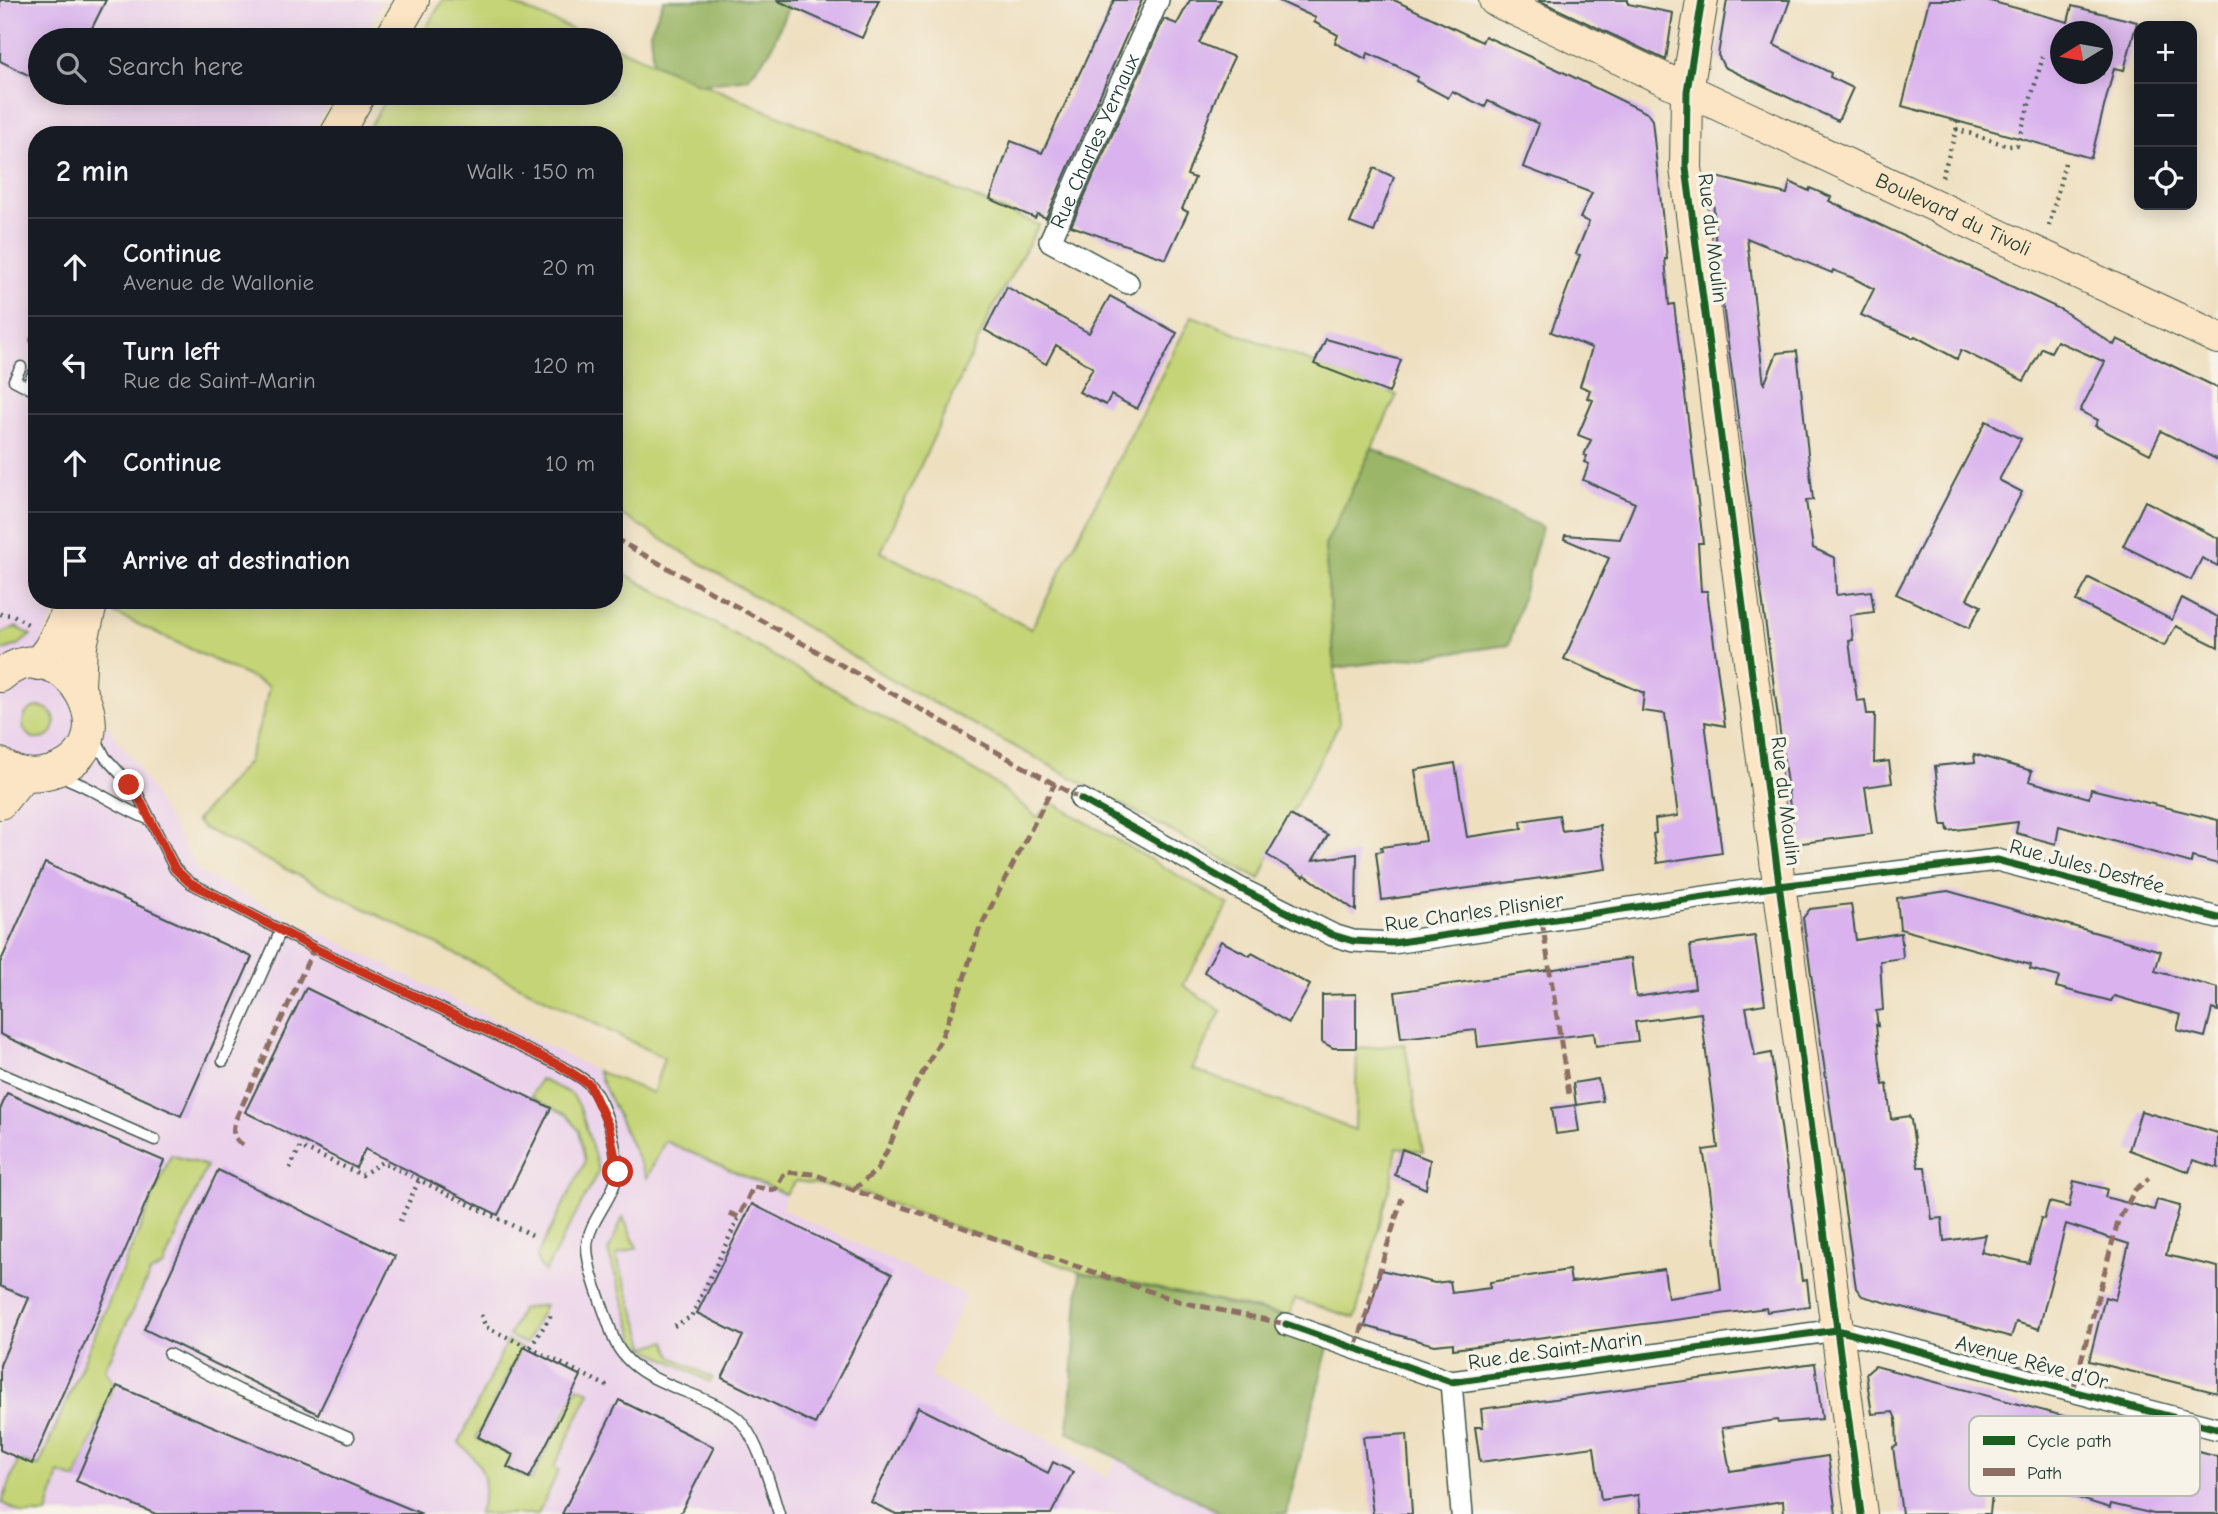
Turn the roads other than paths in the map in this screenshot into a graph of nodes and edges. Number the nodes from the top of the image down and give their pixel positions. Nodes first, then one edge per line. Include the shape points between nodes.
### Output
1 (413, 0) edge
2 (1158, 0) edge
3 (1495, 0) edge
4 (1702, 0) edge
5 (397, 28) edge
6 (1687, 91) junction
7 (353, 105) edge
8 (341, 126) edge
9 (1128, 283) dead end
10 (2218, 338) edge
11 (21, 367) dead end
12 (28, 388) edge
13 (70, 609) edge
14 (90, 609) edge
15 (38, 664) junction
16 (0, 676) edge
17 (79, 686) junction
18 (90, 726) junction
19 (24, 770) edge
20 (1081, 799) dead end
21 (0, 803) edge
22 (148, 819) junction
23 (1779, 887) junction
24 (2218, 918) edge
25 (281, 930) junction
26 (223, 1061) dead end
27 (0, 1073) edge
28 (155, 1140) dead end
29 (1286, 1324) dead end
30 (1837, 1330) junction
31 (169, 1354) dead end
32 (1451, 1382) junction
33 (2168, 1416) edge
34 (2200, 1424) edge
35 (2218, 1429) edge
36 (349, 1437) dead end
37 (779, 1514) edge
38 (1462, 1514) edge
39 (1861, 1514) edge

1 - 5 street
2 - 9 street, Rue Charles Yernaux via 1050,241
3 - 6 street, Boulevard du Tivoli
4 - 6 street, Rue du Moulin
6 - 10 street, Boulevard du Tivoli
6 - 23 street, Rue du Moulin via 1685,168
7 - 8 street
11 - 12 lane via 13,380
13 - 15 street
14 - 17 street via 81,645
15 - 16 street via 20,666
15 - 17 street via 60,671
17 - 18 street
18 - 19 street via 76,757 63,768
18 - 22 lane via 105,758 136,792
19 - 21 street
19 - 22 lane via 92,787 122,809
20 - 23 street, Rue Charles Plisnier via 1239,888 1333,935 1362,942 1393,943
22 - 25 lane via 179,875
23 - 24 street, Rue Jules Destrée via 1997,860
23 - 30 street, Rue du Moulin
25 - 26 lane
25 - 37 lane via 561,1066 589,1084 617,1155 616,1180 587,1244 618,1349 641,1370 736,1418 749,1431
27 - 28 lane
29 - 32 street, Rue de Saint-Marin
30 - 32 street, Rue de Saint-Marin
30 - 33 street, Avenue Rêve d'Or
30 - 39 street, Rue du Moulin
31 - 36 lane
32 - 38 street
34 - 35 street, Avenue Rêve d'Or

